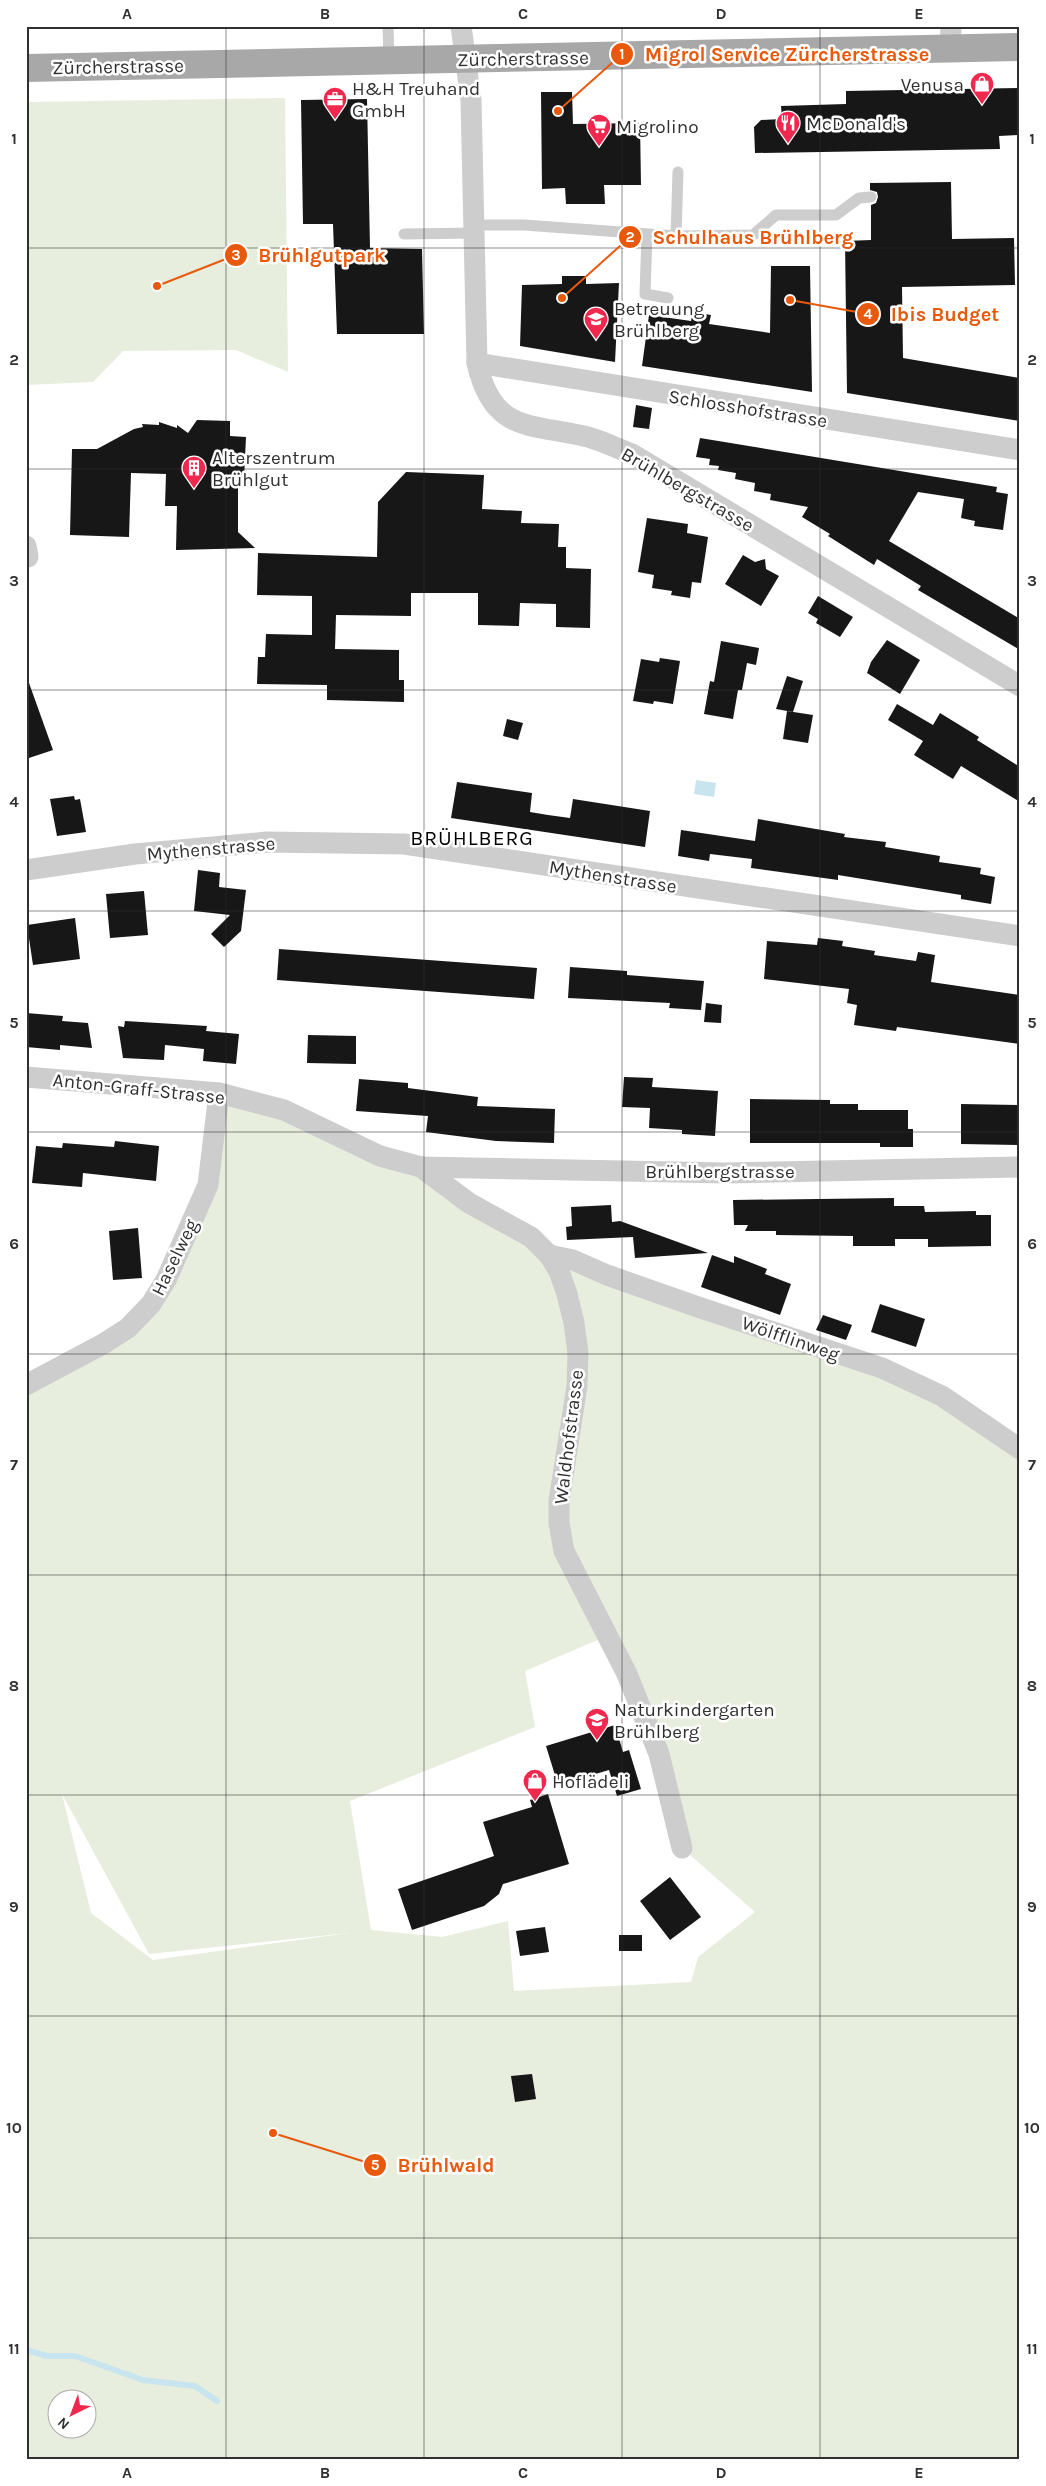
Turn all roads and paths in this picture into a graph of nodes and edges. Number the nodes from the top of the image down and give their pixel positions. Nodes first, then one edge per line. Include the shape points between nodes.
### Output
1 (388, 26) edge
2 (461, 26) edge
3 (950, 38) edge
4 (1020, 47) edge
5 (466, 58) junction
6 (389, 60) junction
7 (26, 68) edge
8 (678, 172) dead end
9 (870, 197) dead end
10 (473, 229) junction
11 (404, 234) dead end
12 (647, 235) junction
13 (676, 236) junction
14 (668, 298) dead end
15 (477, 363) junction
16 (1020, 450) edge
17 (1020, 686) edge
18 (26, 870) edge
19 (1020, 936) edge
20 (26, 1077) edge
21 (219, 1093) junction
22 (335, 1133) joint
23 (421, 1167) junction
24 (1020, 1167) edge
25 (549, 1255) junction
26 (26, 1385) edge
27 (1020, 1449) edge
28 (682, 1848) dead end

1 - 6 lane
2 - 5 street, Brühlbergstrasse
3 - 4 main road, Zürcherstrasse
3 - 5 main road, Zürcherstrasse
5 - 6 main road, Zürcherstrasse
5 - 10 street, Brühlbergstrasse via 472,100
6 - 7 main road, Zürcherstrasse
8 - 13 lane
9 - 13 lane via 859,198 836,215 776,215 753,235
10 - 11 lane
10 - 12 lane via 524,225
10 - 15 street, Brühlbergstrasse
12 - 13 lane
12 - 14 lane via 645,294
15 - 16 street, Schlosshofstrasse
15 - 17 street, Brühlbergstrasse via 488,398 515,422 590,437 632,454
18 - 19 street, Mythenstrasse via 135,854 267,842 404,844
20 - 21 street, Anton-Graff-Strasse
21 - 22 street, Anton-Graff-Strasse via 284,1110
21 - 26 street, Haselweg via 208,1185 166,1280 151,1304 120,1334
22 - 23 street, Waldhofstrasse via 380,1156
23 - 24 street, Brühlbergstrasse via 726,1173
23 - 25 street, Waldhofstrasse via 469,1203 531,1237
25 - 27 street, Wölfflinweg via 573,1260 607,1275 890,1372 942,1396
25 - 28 street, Waldhofstrasse via 567,1294 578,1353 577,1386 559,1501 564,1552 627,1674 659,1754

